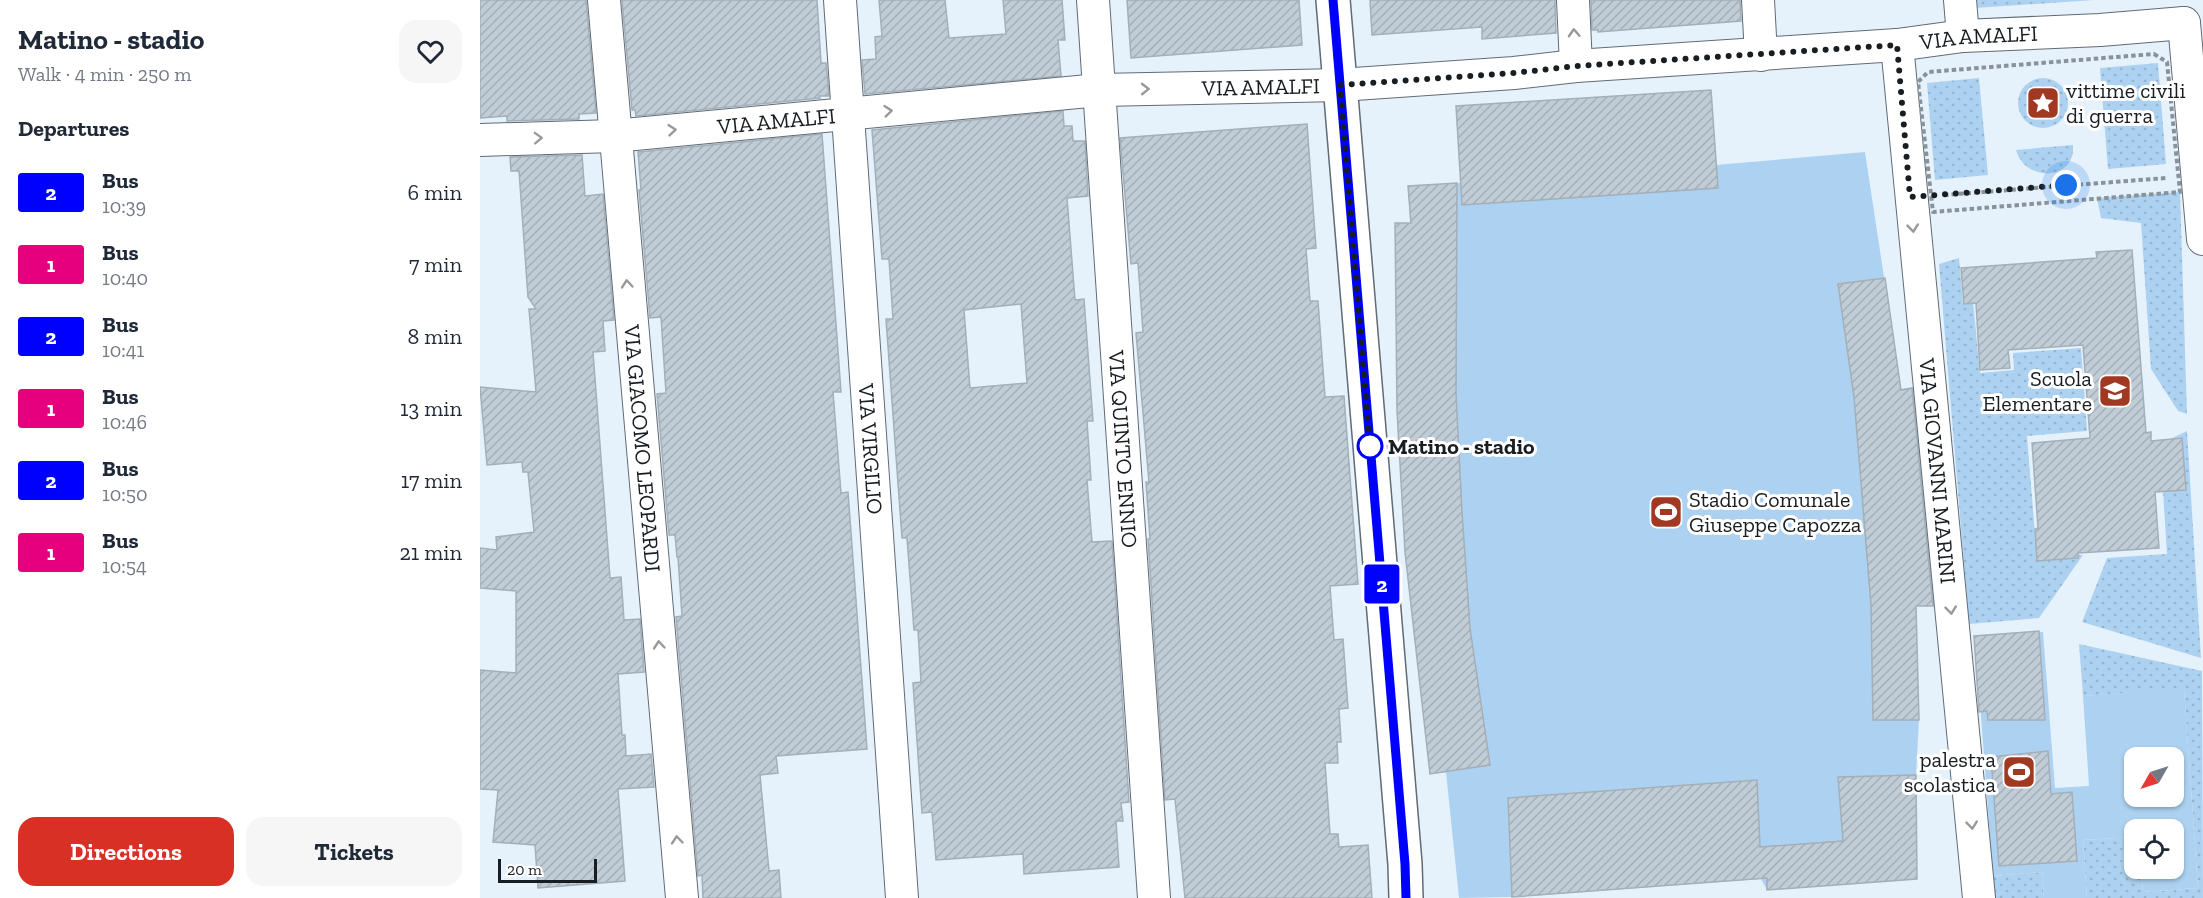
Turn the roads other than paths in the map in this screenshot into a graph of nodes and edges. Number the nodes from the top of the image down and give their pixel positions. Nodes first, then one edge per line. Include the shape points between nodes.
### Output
1 (604, 0) edge
2 (840, 0) edge
3 (1093, 0) edge
4 (1333, 0) edge
5 (1573, 0) edge
6 (1758, 0) edge
7 (1960, 0) edge
8 (2190, 12) edge
9 (1963, 36) junction
10 (1897, 45) junction
11 (1761, 55) junction
12 (1576, 66) junction
13 (1340, 85) junction
14 (1099, 90) junction
15 (848, 115) junction
16 (614, 136) junction
17 (480, 140) edge
18 (2195, 188) edge
19 (2203, 239) edge
20 (1405, 864) junction
21 (682, 898) edge
22 (902, 898) edge
23 (1154, 898) edge
24 (1406, 898) edge
25 (1422, 898) edge
26 (1979, 898) edge

1 - 16 street, VIA GIACOMO LEOPARDI
2 - 15 street, VIA VIRGILIO
3 - 14 street, VIA QUINTO ENNIO
4 - 13 street
12 -> 5 street
6 - 11 street
7 - 9 street
8 - 9 street, VIA AMALFI via 2100,30
8 - 18 street
9 - 10 street, VIA AMALFI
10 - 11 street, VIA AMALFI
10 -> 26 street, VIA GIOVANNI MARINI via 1921,196
11 - 12 street, VIA AMALFI
12 - 13 street, VIA AMALFI
14 -> 13 street, VIA AMALFI
13 - 20 street
15 -> 14 street, VIA AMALFI
14 - 23 street, VIA QUINTO ENNIO
16 -> 15 street, VIA AMALFI
15 - 22 street, VIA VIRGILIO
17 -> 16 street, VIA AMALFI
21 -> 16 street, VIA GIACOMO LEOPARDI
18 - 19 street
20 - 24 street
20 - 25 street

